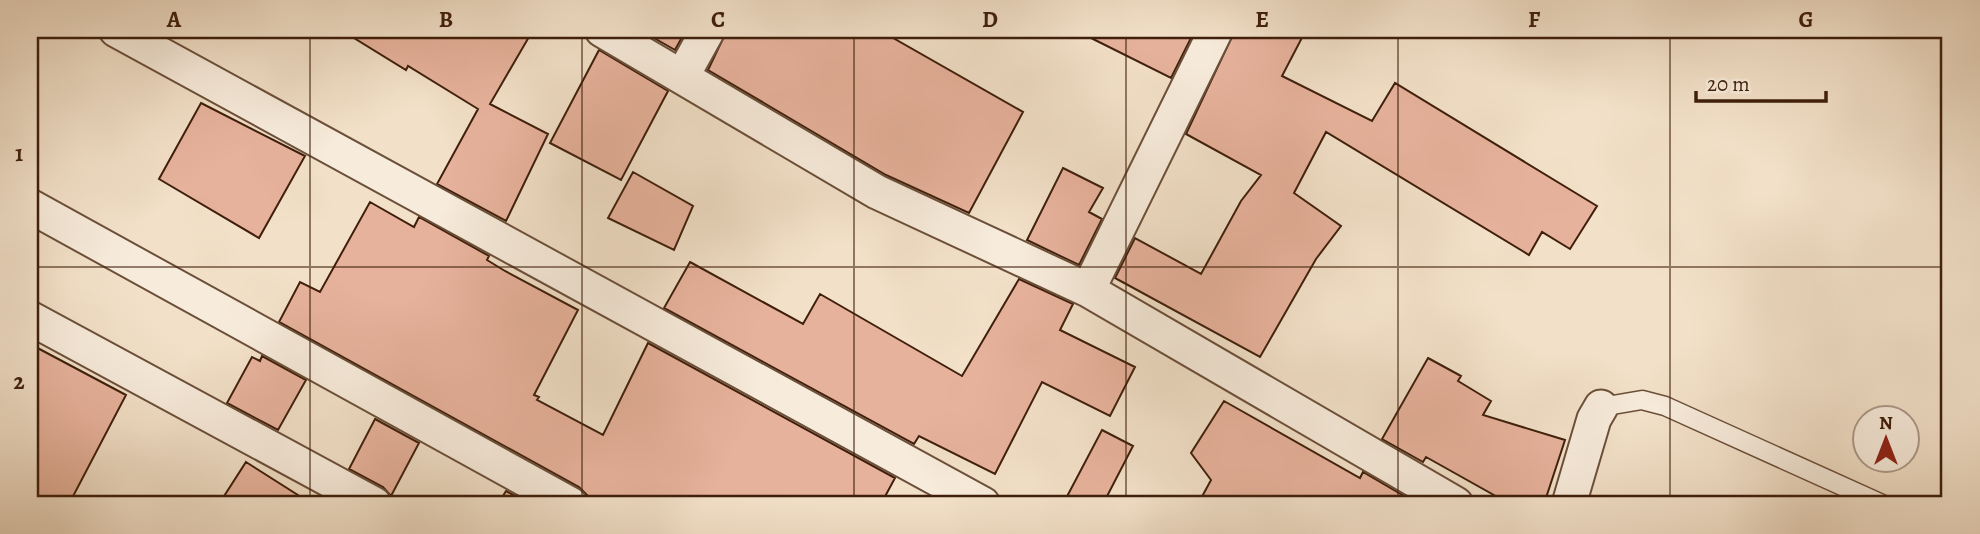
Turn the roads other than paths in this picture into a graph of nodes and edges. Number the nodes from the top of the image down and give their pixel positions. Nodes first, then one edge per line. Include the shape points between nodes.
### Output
1 (116, 30) edge
2 (602, 30) edge
3 (708, 30) edge
4 (1216, 30) edge
5 (683, 75) junction
6 (30, 206) edge
7 (1088, 289) junction
8 (30, 318) edge
9 (1601, 407) joint
10 (374, 504) edge
11 (570, 504) edge
12 (983, 504) edge
13 (1456, 504) edge
14 (1569, 504) edge
15 (1882, 504) edge

1 - 12 street
2 - 5 street
3 - 5 street
4 - 7 street
5 - 7 street via 877,192
6 - 11 street
7 - 13 street
8 - 10 street
9 - 14 street
9 - 15 lane via 1642,400 1665,406

